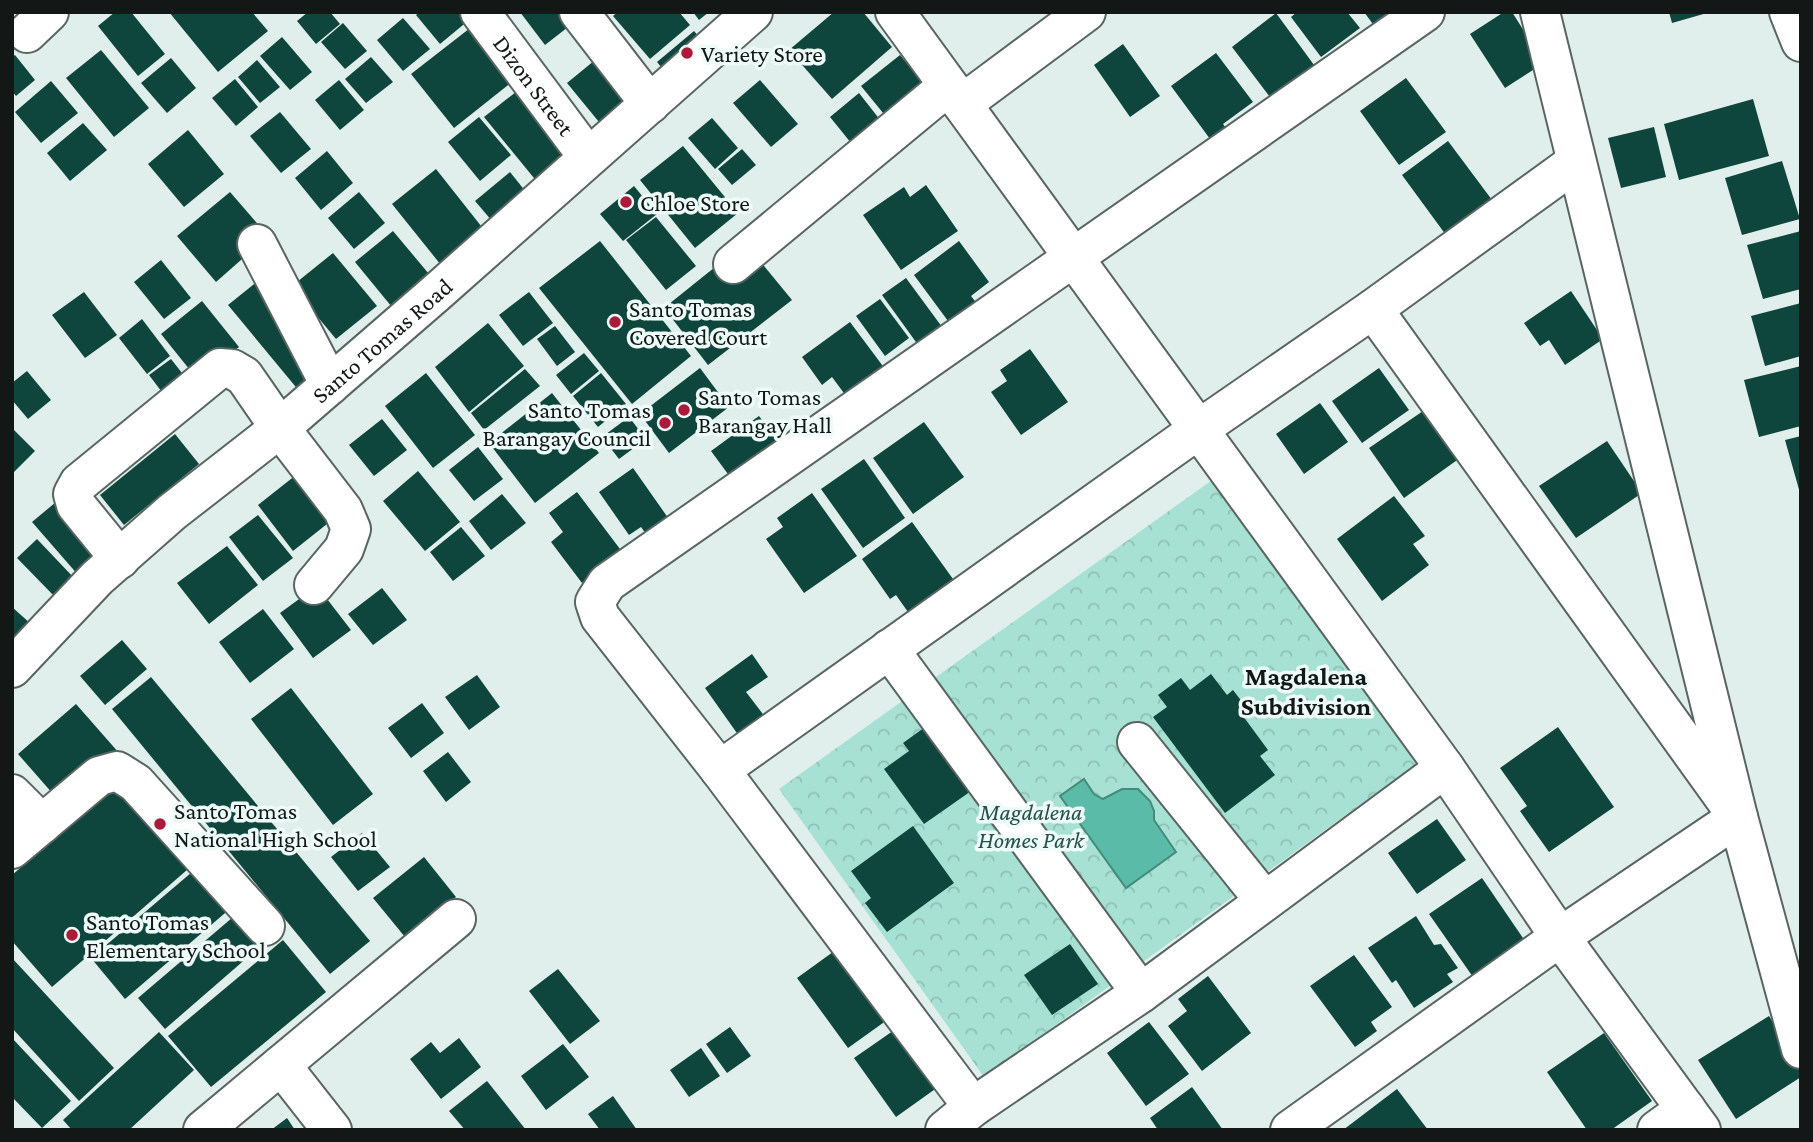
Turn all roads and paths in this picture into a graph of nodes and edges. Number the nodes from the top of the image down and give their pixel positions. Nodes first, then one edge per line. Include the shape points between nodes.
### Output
1 (480, 12) edge
2 (579, 12) edge
3 (753, 12) edge
4 (895, 12) edge
5 (1086, 12) edge
6 (1425, 12) edge
7 (1540, 12) edge
8 (1789, 12) edge
9 (1801, 42) edge
10 (955, 95) junction
11 (650, 104) junction
12 (588, 157) junction
13 (1576, 162) junction
14 (257, 244) dead end
15 (1073, 260) junction
16 (733, 264) dead end
17 (1373, 309) junction
18 (330, 385) junction
19 (280, 428) junction
20 (1199, 429) junction
21 (120, 559) junction
22 (314, 585) dead end
23 (889, 649) junction
24 (12, 668) edge
25 (1137, 743) dead end
26 (1445, 768) junction
27 (720, 770) junction
28 (12, 794) edge
29 (1738, 817) junction
30 (42, 824) junction
31 (12, 849) edge
32 (1265, 901) junction
33 (456, 919) dead end
34 (265, 926) dead end
35 (1560, 937) junction
36 (1141, 993) junction
37 (1801, 1049) edge
38 (281, 1065) junction
39 (959, 1119) edge
40 (1681, 1123) edge
41 (203, 1130) edge
42 (332, 1130) edge
43 (1290, 1130) edge

1 - 12 street, Dizon Street
2 - 11 street
3 - 11 street, Santo Tomas Road
4 - 10 street
5 - 10 street
6 - 15 street
7 - 13 street
8 - 9 street
10 - 15 street
10 - 16 street
11 - 12 street, Santo Tomas Road
12 - 18 street, Santo Tomas Road
13 - 17 street
13 - 29 street
14 - 18 street
15 - 20 street
15 - 27 street via 607,583 595,602 600,617
17 - 20 street
17 - 29 street
18 - 19 street, Santo Tomas Road
19 - 21 street, Santo Tomas Road
19 - 21 street via 243,376 220,368 79,483 73,494 76,505
19 - 22 street via 343,510 351,529 344,549
20 - 23 street
20 - 26 street
21 - 24 street, Santo Tomas Road
23 - 27 street
23 - 36 street
25 - 32 street
26 - 32 street
26 - 35 street
27 - 39 street
28 - 30 street
29 - 35 street
29 - 37 street
30 - 31 street
30 - 34 street via 99,775 117,771 136,783
32 - 36 street
33 - 38 street
35 - 40 street
35 - 43 street
36 - 39 street
38 - 41 street
38 - 42 street

